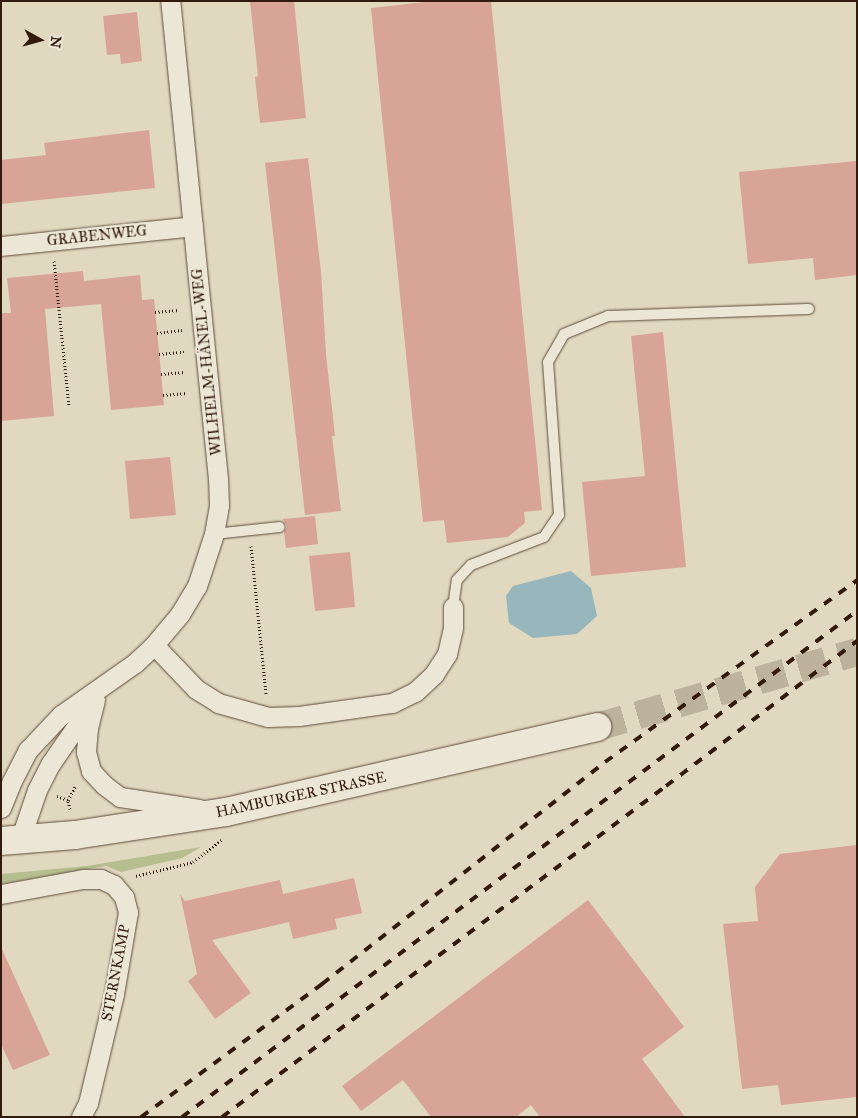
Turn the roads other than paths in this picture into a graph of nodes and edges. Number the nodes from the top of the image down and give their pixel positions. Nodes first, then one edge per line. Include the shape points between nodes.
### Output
1 (170, 1) edge
2 (193, 226) junction
3 (1, 246) edge
4 (809, 309) dead end
5 (280, 527) dead end
6 (214, 534) junction
7 (453, 607) joint
8 (154, 644) junction
9 (106, 683) junction
10 (95, 700) junction
11 (597, 727) tunnel mouth
12 (1, 808) edge
13 (226, 812) junction
14 (10, 840) edge
15 (1, 894) edge
16 (81, 1117) edge

1 - 2 street, WILHELM-HÄNEL-WEG
2 - 3 street, GRABENWEG
2 - 6 street, WILHELM-HÄNEL-WEG via 218,479 219,505
4 - 7 lane via 608,316 564,334 548,362 559,515 544,537 471,565 458,580
5 - 6 lane
6 - 8 street, WILHELM-HÄNEL-WEG via 197,586 180,614
7 - 8 street via 453,628 447,654 434,674 415,692 392,703 299,716 268,717 218,703 196,689
8 - 9 street, WILHELM-HÄNEL-WEG
9 - 10 street, WILHELM-HÄNEL-WEG
9 - 12 street, WILHELM-HÄNEL-WEG via 61,715 28,750
10 - 13 street, WILHELM-HÄNEL-WEG via 86,752 91,770 104,784 120,797
10 - 14 street, WILHELM-HÄNEL-WEG via 51,763
11 - 13 main road, HAMBURGER STRASSE
13 - 14 main road, HAMBURGER STRASSE via 75,835
15 - 16 street, STERNKAMP via 101,878 124,896 128,912 114,994 88,1104

